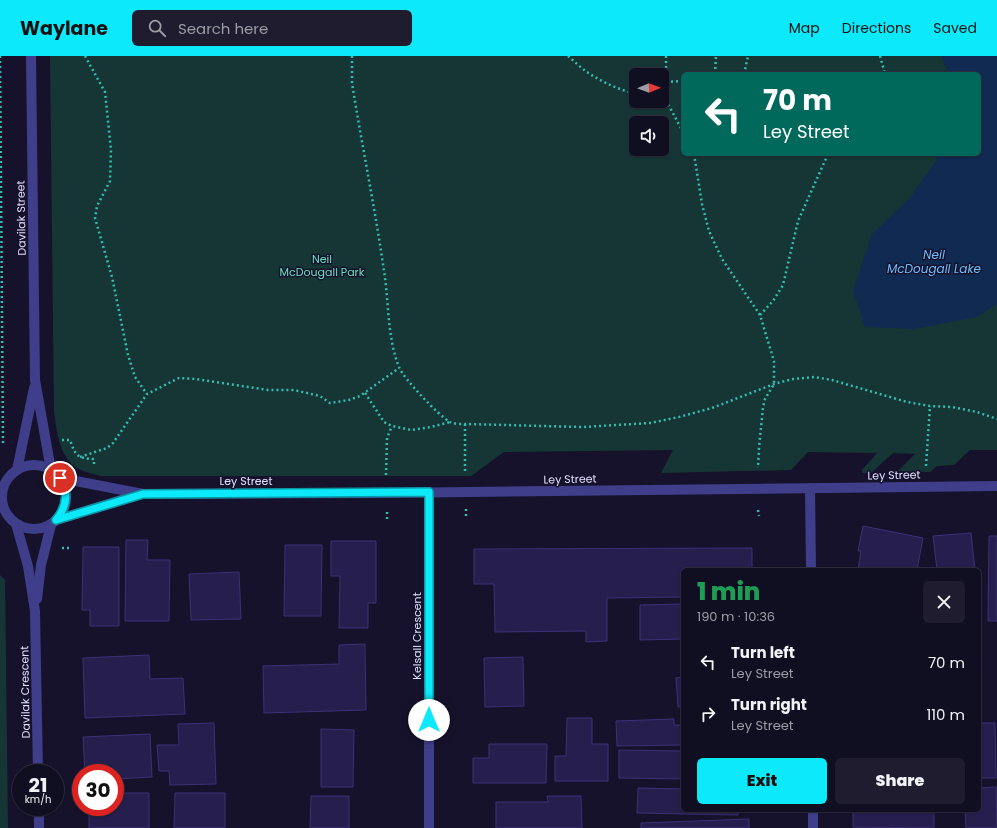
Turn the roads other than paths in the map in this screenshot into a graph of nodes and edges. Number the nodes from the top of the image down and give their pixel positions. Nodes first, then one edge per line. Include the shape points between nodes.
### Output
1 (31, 56) edge
2 (35, 380) junction
3 (51, 470) junction
4 (15, 471) junction
5 (0, 477) edge
6 (60, 478) junction
7 (997, 486) edge
8 (810, 488) junction
9 (429, 492) junction
10 (143, 494) junction
11 (0, 517) edge
12 (13, 522) junction
13 (54, 522) junction
14 (811, 568) edge
15 (35, 611) junction
16 (38, 764) edge
17 (813, 812) edge
18 (39, 816) edge
19 (39, 828) edge
20 (429, 828) edge
21 (813, 828) edge

1 - 2 street, Davilak Street
2 - 3 street, Davilak Street
2 - 4 street, Davilak Street
3 - 4 street via 26,465
3 - 6 street
4 - 5 street
4 - 12 street via 5,483 2,496 4,508
6 - 10 street, Ley Street
6 - 13 street via 66,498 64,508
7 - 8 street, Ley Street
8 - 9 street, Ley Street
8 - 14 street
9 - 10 street, Ley Street
9 - 20 street, Kelsall Crescent
10 - 13 street, Ley Street
11 - 12 street, Ley Street
12 - 13 street, Ley Street via 30,529 44,528
12 - 15 street, Davilak Crescent via 28,566
13 - 15 street, Davilak Crescent via 41,565
15 - 16 street, Davilak Crescent
17 - 21 street
18 - 19 street

